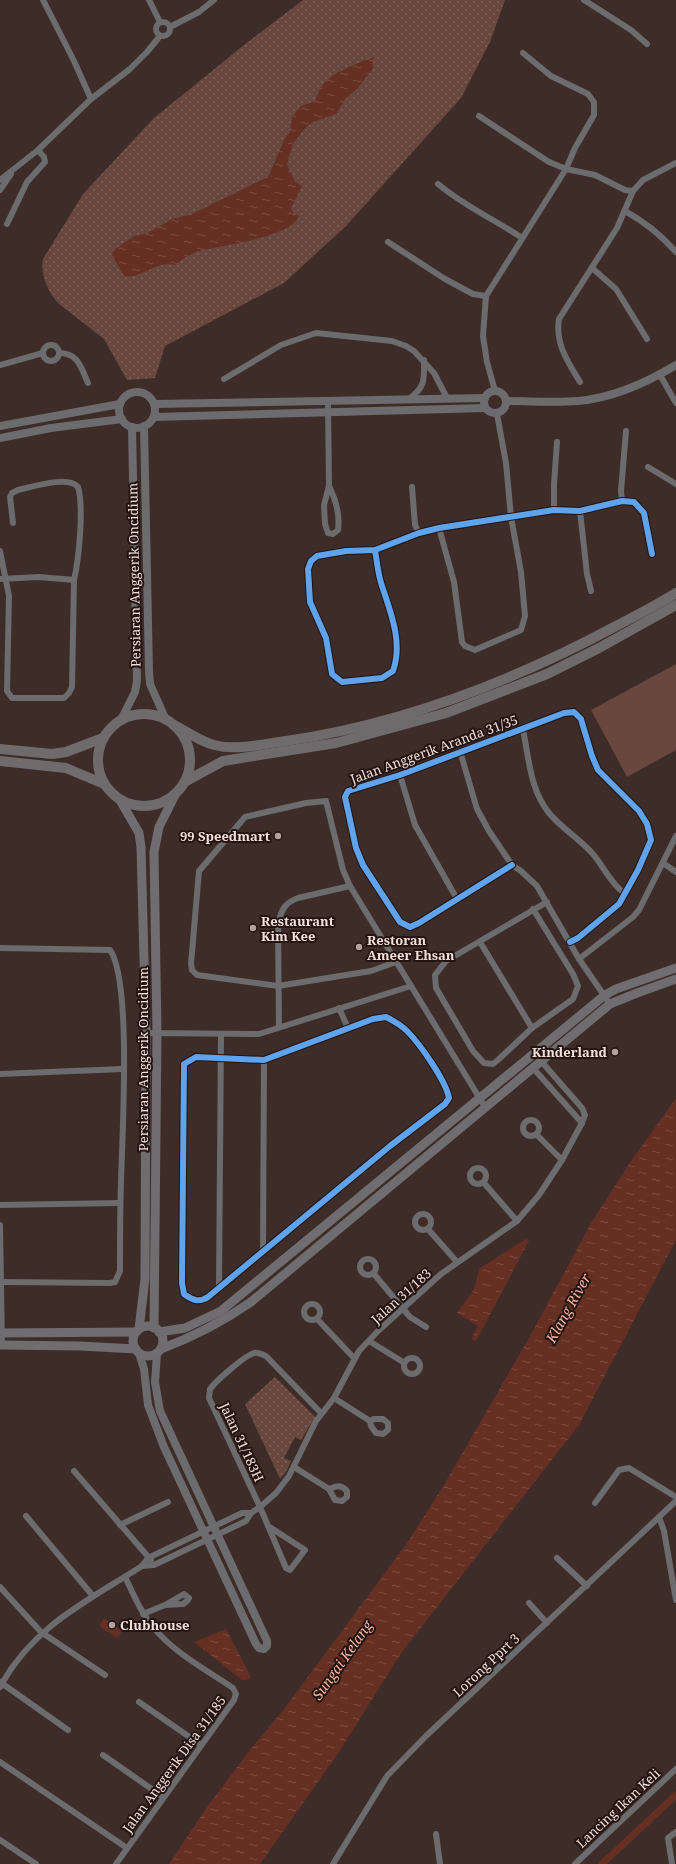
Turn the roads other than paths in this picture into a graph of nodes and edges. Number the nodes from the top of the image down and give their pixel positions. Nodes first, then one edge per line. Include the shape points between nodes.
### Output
1 (43, 0) edge
2 (149, 0) edge
3 (214, 0) edge
4 (584, 0) edge
5 (160, 22) junction
6 (170, 27) junction
7 (160, 36) junction
8 (647, 44) dead end
9 (523, 53) dead end
10 (91, 99) junction
11 (479, 116) dead end
12 (38, 150) junction
13 (676, 163) edge
14 (566, 169) junction
15 (13, 171) junction
16 (0, 180) edge
17 (438, 184) dead end
18 (0, 190) edge
19 (633, 191) junction
20 (625, 211) junction
21 (7, 224) dead end
22 (522, 238) junction
23 (388, 242) dead end
24 (676, 252) edge
25 (592, 268) junction
26 (486, 296) junction
27 (647, 339) dead end
28 (43, 353) junction
29 (59, 354) junction
30 (424, 360) junction
31 (0, 365) edge
32 (676, 366) edge
33 (660, 375) junction
34 (224, 379) dead end
35 (580, 382) dead end
36 (88, 383) dead end
37 (495, 391) junction
38 (447, 398) junction
39 (484, 398) junction
40 (409, 399) junction
41 (506, 401) junction
42 (328, 402) junction
43 (676, 403) edge
44 (120, 404) junction
45 (154, 404) junction
46 (485, 408) junction
47 (328, 412) junction
48 (497, 414) junction
49 (154, 417) junction
50 (122, 419) junction
51 (0, 426) edge
52 (144, 426) junction
53 (132, 427) junction
54 (626, 431) dead end
55 (3, 438) edge
56 (557, 442) dead end
57 (648, 467) dead end
58 (676, 484) edge
59 (329, 486) junction
60 (412, 487) dead end
61 (622, 501) junction
62 (554, 510) junction
63 (580, 511) junction
64 (511, 517) junction
65 (13, 523) dead end
66 (439, 528) junction
67 (418, 533) junction
68 (375, 550) junction
69 (0, 551) edge
70 (652, 554) dead end
71 (3, 578) edge
72 (74, 580) junction
73 (591, 591) dead end
74 (676, 593) edge
75 (676, 605) edge
76 (121, 720) junction
77 (170, 722) junction
78 (523, 730) junction
79 (103, 738) junction
80 (0, 749) edge
81 (460, 751) junction
82 (0, 761) edge
83 (400, 775) junction
84 (186, 781) junction
85 (104, 784) junction
86 (175, 795) junction
87 (120, 800) junction
88 (676, 836) edge
89 (663, 863) junction
90 (512, 865) junction
91 (676, 872) edge
92 (350, 886) junction
93 (624, 893) junction
94 (457, 899) junction
95 (547, 902) junction
96 (533, 909) junction
97 (480, 942) junction
98 (570, 942) junction
99 (0, 948) edge
100 (580, 959) junction
101 (396, 962) junction
102 (676, 968) edge
103 (676, 979) edge
104 (278, 986) junction
105 (410, 986) junction
106 (604, 995) junction
107 (610, 1004) junction
108 (339, 1008) junction
109 (279, 1027) junction
110 (348, 1028) junction
111 (532, 1028) junction
112 (146, 1033) junction
113 (157, 1033) junction
114 (221, 1034) junction
115 (221, 1058) junction
116 (264, 1060) junction
117 (541, 1061) junction
118 (123, 1068) junction
119 (533, 1068) junction
120 (0, 1074) edge
121 (558, 1080) junction
122 (550, 1088) junction
123 (478, 1097) junction
124 (485, 1107) junction
125 (582, 1123) junction
126 (536, 1135) dead end
127 (562, 1160) junction
128 (484, 1183) dead end
129 (120, 1203) junction
130 (0, 1205) edge
131 (517, 1221) junction
132 (0, 1225) edge
133 (428, 1229) dead end
134 (263, 1250) junction
135 (456, 1262) junction
136 (374, 1274) dead end
137 (1, 1282) junction
138 (219, 1286) junction
139 (403, 1309) junction
140 (318, 1320) dead end
141 (426, 1327) dead end
142 (156, 1330) junction
143 (138, 1331) junction
144 (1, 1333) edge
145 (369, 1341) junction
146 (1, 1345) edge
147 (137, 1351) junction
148 (159, 1351) junction
149 (354, 1358) junction
150 (403, 1362) dead end
151 (334, 1398) junction
152 (321, 1413) junction
153 (370, 1421) dead end
154 (294, 1467) junction
155 (74, 1471) dead end
156 (329, 1489) dead end
157 (676, 1497) edge
158 (676, 1500) edge
159 (168, 1502) dead end
160 (595, 1503) dead end
161 (260, 1508) junction
162 (251, 1513) junction
163 (26, 1516) dead end
164 (233, 1517) junction
165 (659, 1517) junction
166 (120, 1525) junction
167 (237, 1525) junction
168 (213, 1526) junction
169 (268, 1526) junction
170 (203, 1531) junction
171 (217, 1534) junction
172 (207, 1539) junction
173 (148, 1558) junction
174 (557, 1558) dead end
175 (154, 1565) junction
176 (142, 1566) junction
177 (125, 1577) junction
178 (586, 1586) junction
179 (0, 1587) edge
180 (93, 1596) junction
181 (676, 1600) edge
182 (529, 1603) dead end
183 (165, 1606) dead end
184 (143, 1614) junction
185 (547, 1623) junction
186 (41, 1632) junction
187 (105, 1675) dead end
188 (1, 1684) edge
189 (139, 1702) dead end
190 (68, 1730) dead end
191 (201, 1745) junction
192 (103, 1755) dead end
193 (0, 1762) edge
194 (676, 1769) edge
195 (163, 1797) junction
196 (676, 1832) edge
197 (436, 1834) dead end
198 (0, 1840) edge
199 (127, 1848) junction
200 (36, 1864) edge
201 (116, 1864) edge
202 (332, 1864) edge
203 (440, 1864) edge
204 (575, 1864) edge
205 (672, 1864) edge

1 - 10 street
2 - 5 street
3 - 6 street via 199,12
4 - 8 street via 631,30
5 - 6 street
5 - 7 street via 155,30
6 - 7 street via 167,35
7 - 10 street via 130,69
9 - 14 street via 551,76 588,94 594,102 594,115
10 - 12 street
11 - 14 street via 533,153
12 - 15 street
12 - 21 street via 45,162 27,182
13 - 19 street via 643,180
14 - 19 street via 595,175 625,190
14 - 22 street
15 - 16 street
15 - 18 street
17 - 22 street via 456,200 493,218
19 - 20 street
20 - 24 street via 663,237
20 - 25 street
22 - 26 street
23 - 26 street via 445,279 473,294
25 - 27 street via 616,289
25 - 35 street via 559,319 557,328 563,353
26 - 37 street via 483,336
28 - 29 street via 51,362
28 - 29 street via 46,347 53,345
28 - 31 street
29 - 36 street via 72,355
30 - 34 street via 406,346 392,341 316,333 281,345
30 - 38 street
30 - 40 street via 424,381 420,391
32 - 33 street
33 - 41 street via 622,391 578,401
33 - 43 street
37 - 39 street
37 - 41 street via 501,393
38 - 39 street
38 - 40 street
39 - 46 street
40 - 42 street
41 - 48 street via 504,409
42 - 45 street
42 - 47 street
44 - 45 street via 123,398 134,392 146,394
44 - 50 street
44 - 51 street
45 - 49 street
46 - 47 street
46 - 48 street via 490,413
47 - 49 street
47 - 59 street
48 - 64 street via 506,463
49 - 52 street
50 - 53 street
50 - 55 street via 51,428
52 - 53 street
52 - 77 street, Persiaran Anggerik Oncidium via 150,684
53 - 76 street, Persiaran Anggerik Oncidium via 137,681 135,692
54 - 61 street
56 - 62 street
57 - 58 street
59 - 59 street via 324,506 324,524 328,533 333,534 338,530 340,522
60 - 67 street
61 - 63 street
61 - 70 street via 634,502 644,513
62 - 63 street
62 - 64 street
63 - 73 street
64 - 66 street
64 - 66 street via 521,572 524,624 521,630 475,650 462,642 454,582
65 - 72 street via 10,497 12,493 60,482 75,483 81,498 78,564
66 - 67 street
67 - 68 street
68 - 68 street via 346,550 317,556 311,561 308,569 310,602 326,638 332,674 342,682 382,678 393,671 396,665 392,612 381,585
69 - 71 street
71 - 72 street via 39,577
71 - 72 street via 9,596 6,688 12,698 35,699 61,699 71,690
74 - 77 main road via 543,664 447,701 336,733 259,745 226,747 213,745
75 - 84 main road via 548,674 446,713 336,743 223,762
76 - 77 main road via 132,715 144,714 155,715
76 - 79 main road
77 - 84 main road via 188,747 190,764
78 - 81 street, Jalan Anggerik Aranda 31/35
78 - 93 street via 532,778 549,813 592,854
78 - 93 street, Jalan Anggerik Aranda 31/35 via 570,711 574,712 580,719 598,770 639,811 651,840 633,880
79 - 80 main road via 66,752 52,754
79 - 85 main road via 98,761 99,773
81 - 83 street, Jalan Anggerik Aranda 31/35
81 - 90 street via 477,809
82 - 85 main road via 66,768
83 - 94 street via 415,825
83 - 94 street, Jalan Anggerik Aranda 31/35 via 348,791 344,797 359,857 405,926 410,927 419,923
84 - 86 main road
85 - 87 main road
86 - 87 main road via 165,802 148,806 130,805
86 - 113 main road, Persiaran Anggerik Oncidium via 159,827 154,852
87 - 112 main road, Persiaran Anggerik Oncidium via 139,833 141,848
88 - 89 street
89 - 91 street
89 - 100 street via 632,917
90 - 94 street, Jalan Anggerik Aranda 31/35
90 - 95 street via 533,882
92 - 101 street
92 - 104 street via 298,898 282,909 278,924
92 - 104 street via 343,870 328,804 321,800 245,817 199,871 191,964 194,973
93 - 98 street via 619,904
95 - 96 street
95 - 98 street
96 - 97 street
96 - 111 street via 578,986 573,999
97 - 111 street
97 - 111 street via 446,961 438,969 434,980 436,988 473,1051 484,1064 493,1064
98 - 100 street
99 - 118 street via 110,950 119,977
100 - 106 street
101 - 104 street via 371,971
101 - 105 street
102 - 106 main road via 616,988
103 - 107 main road
104 - 109 street
105 - 108 street
105 - 123 street
106 - 107 street
106 - 123 main road
107 - 117 main road
108 - 109 street
108 - 110 street
109 - 114 street via 259,1034
110 - 116 street
110 - 134 street via 386,1017 396,1022 418,1044 447,1089 449,1098 445,1104
112 - 113 street
112 - 143 main road, Persiaran Anggerik Oncidium via 145,1279
113 - 114 street
113 - 142 main road, Persiaran Anggerik Oncidium
114 - 115 street
115 - 116 street
115 - 138 street
115 - 138 street via 196,1057 184,1064 182,1268 182,1289 188,1297 203,1301
116 - 134 street
117 - 119 main road
117 - 121 street
118 - 120 street
118 - 129 street
119 - 122 street
119 - 124 main road
121 - 122 street
121 - 125 street via 582,1108
122 - 125 street
123 - 124 street
123 - 142 main road via 221,1310 185,1328
124 - 148 main road via 251,1302 204,1332
125 - 127 street, Jalan 31/183
126 - 127 street
127 - 131 street, Jalan 31/183 via 539,1195
128 - 131 street
129 - 130 street
129 - 137 street via 120,1270 115,1282
131 - 135 street, Jalan 31/183
132 - 137 street
133 - 135 street
134 - 138 street
135 - 139 street, Jalan 31/183
136 - 139 street
137 - 144 street
139 - 141 street
139 - 145 street, Jalan 31/183
140 - 149 street
142 - 143 main road via 146,1327
142 - 148 main road via 163,1340
143 - 144 main road
143 - 147 main road via 134,1339
144 - 146 street
145 - 149 street, Jalan 31/183
145 - 150 street
146 - 147 main road via 80,1346
147 - 148 main road via 148,1356
147 - 170 street via 144,1369 148,1405 164,1447
148 - 168 street via 155,1382 160,1411
149 - 151 street, Jalan 31/183
151 - 152 street, Jalan 31/183
151 - 153 street
152 - 154 street, Jalan 31/183
152 - 161 street, Jalan 31/183H via 266,1356 260,1353 247,1357 212,1386 209,1398
154 - 156 street
154 - 161 street, Jalan 31/183 via 276,1493
155 - 166 street
157 - 160 street via 629,1468 623,1468
158 - 165 street, Lorong Pprt 3
159 - 166 street
161 - 162 street, Jalan 31/183
161 - 169 street
162 - 164 street
162 - 167 street via 246,1520
163 - 180 street
164 - 167 street
164 - 168 street
165 - 178 street, Lorong Pprt 3
165 - 181 street via 664,1530
166 - 173 street
167 - 171 street
168 - 170 street
168 - 171 street
169 - 169 street via 305,1550 290,1570 286,1568
170 - 172 street
170 - 173 street
171 - 172 street
171 - 172 street via 267,1641 264,1649 256,1644
172 - 175 street
173 - 175 street
173 - 176 street
174 - 178 street
175 - 176 street
176 - 177 street
177 - 180 street
177 - 184 street, Jalan Anggerik Disa 31/185
178 - 185 street, Lorong Pprt 3
179 - 186 street
180 - 186 street
182 - 185 street
183 - 184 street
184 - 191 street, Jalan Anggerik Disa 31/185 via 164,1639 235,1691 234,1700
185 - 202 street, Lorong Pprt 3 via 387,1776
186 - 187 street
186 - 188 street via 16,1660
188 - 190 street
189 - 191 street
191 - 195 street, Jalan Anggerik Disa 31/185
192 - 195 street
193 - 199 street
194 - 204 street, Lancing Ikan Keli
195 - 199 street, Jalan Anggerik Disa 31/185
196 - 205 street via 668,1838
197 - 203 street
198 - 200 street
199 - 201 street, Jalan Anggerik Disa 31/185

